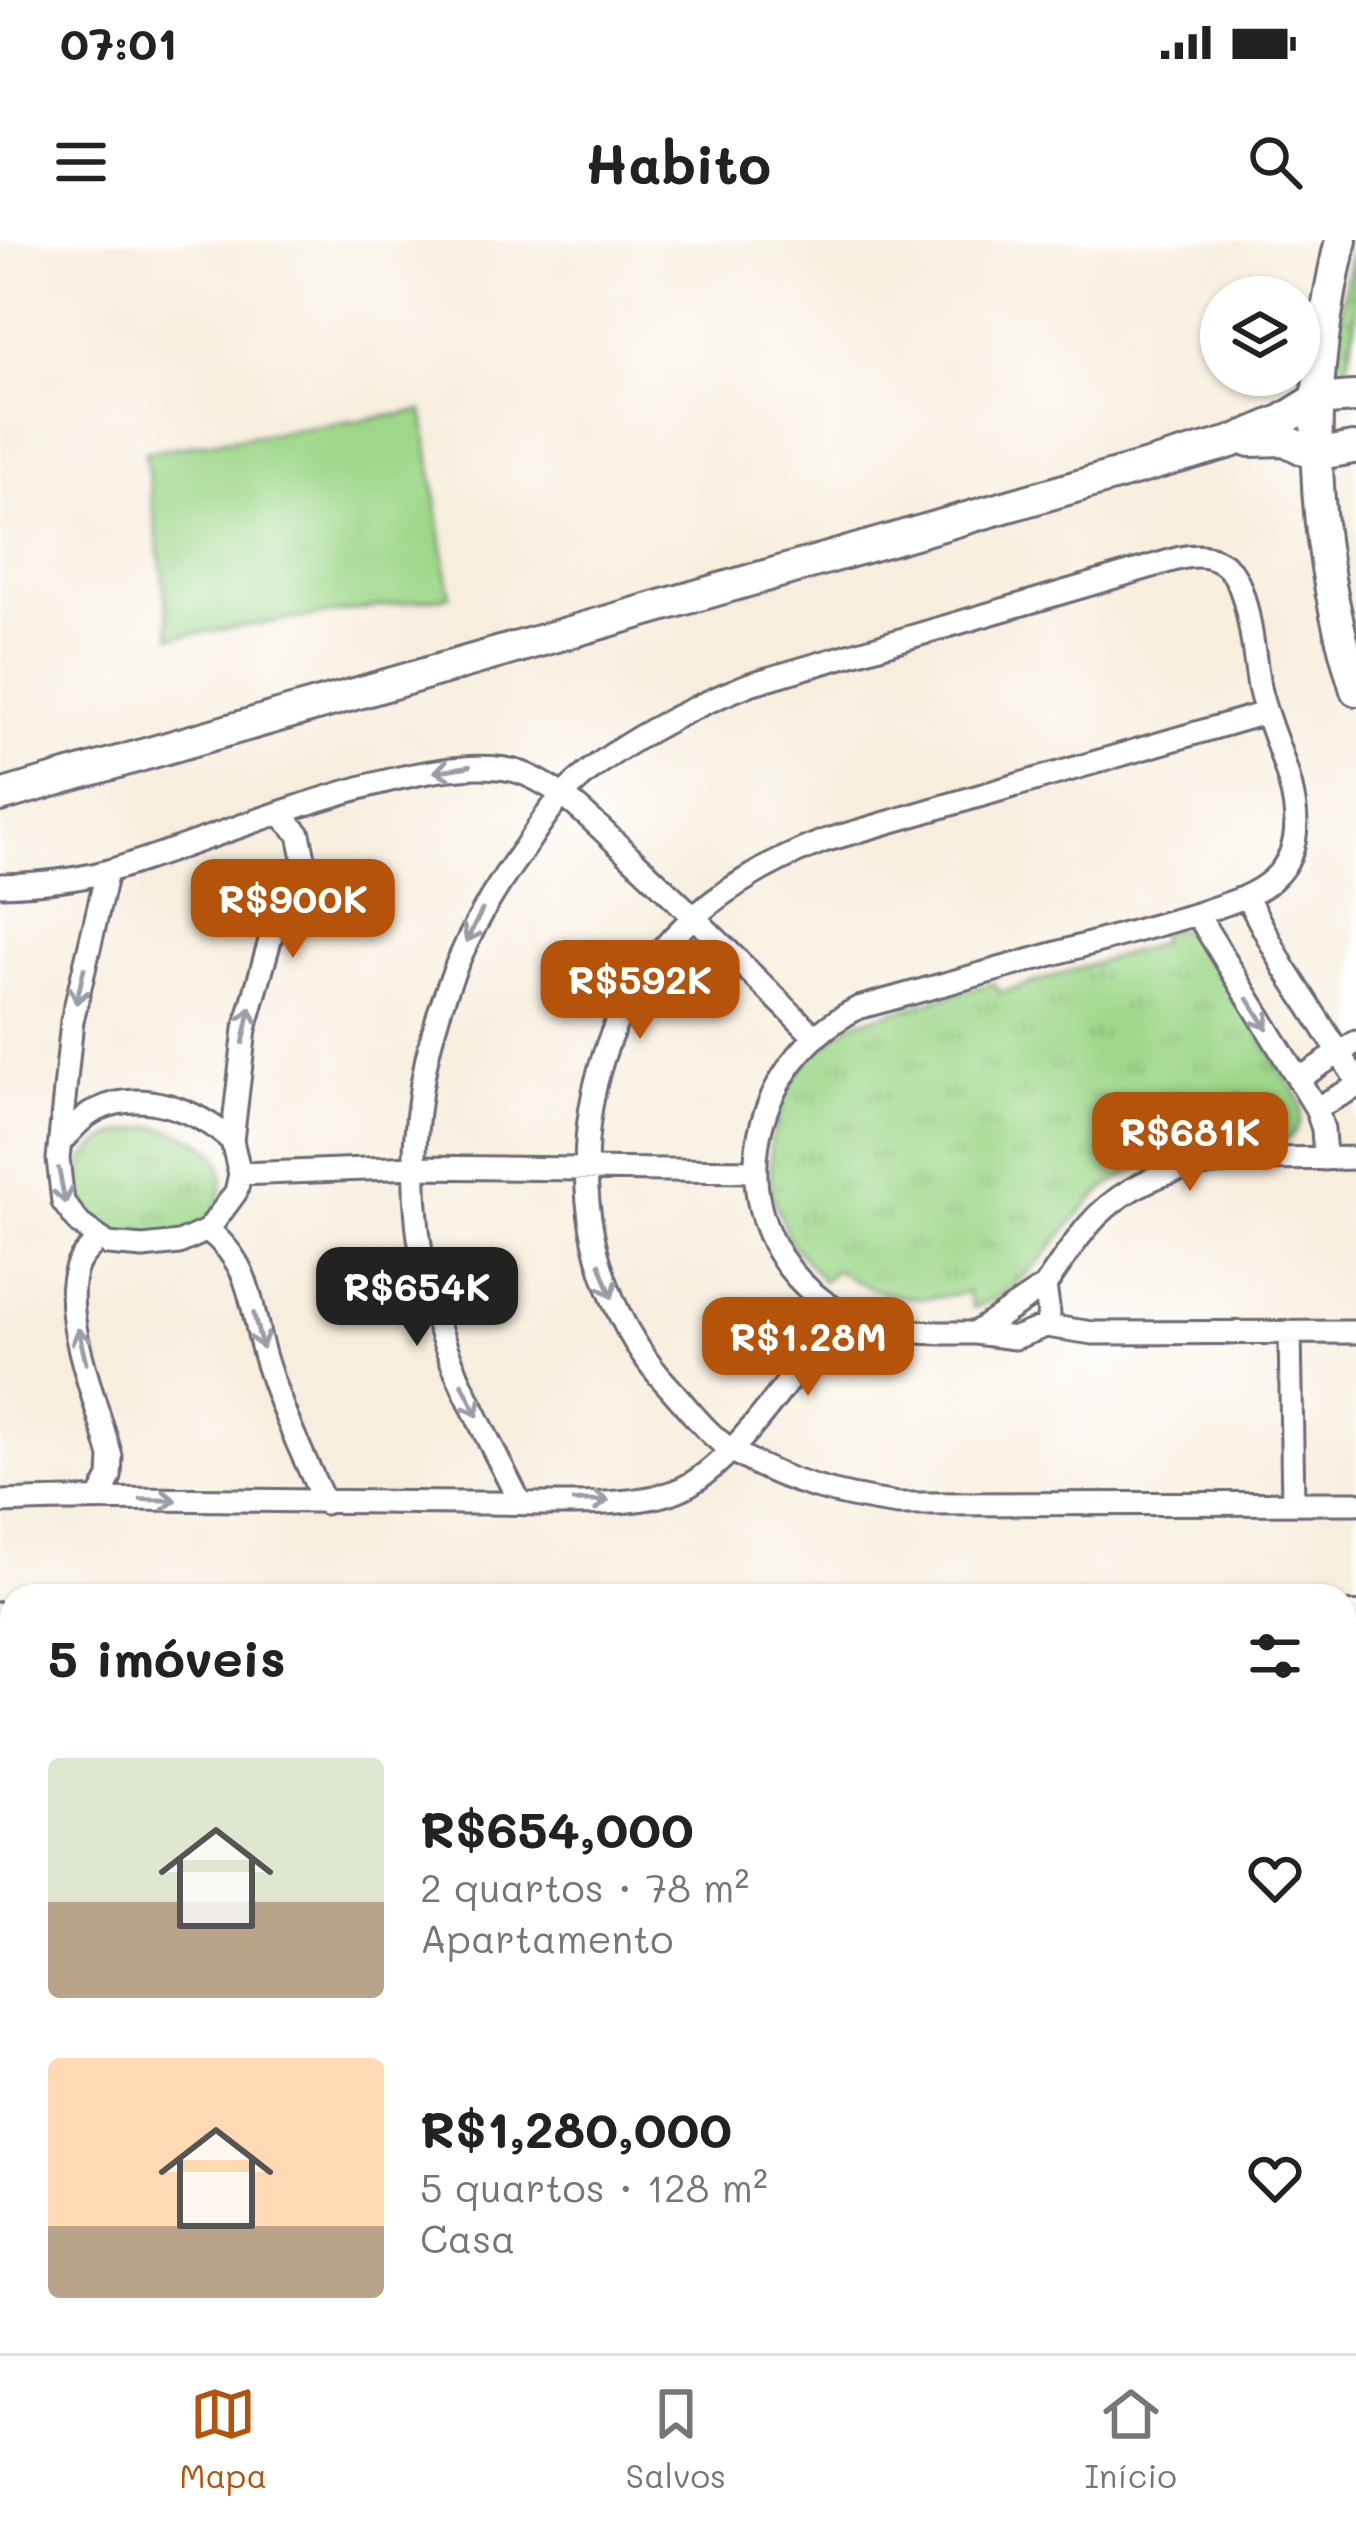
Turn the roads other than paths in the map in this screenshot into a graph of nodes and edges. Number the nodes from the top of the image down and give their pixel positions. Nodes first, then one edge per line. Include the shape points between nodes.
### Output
1 (1341, 240) edge
2 (1356, 382) edge
3 (1354, 397) edge
4 (1315, 400) junction
5 (1231, 442) junction
6 (1315, 455) junction
7 (1355, 459) edge
8 (1356, 690) edge
9 (1264, 713) junction
10 (563, 794) junction
11 (0, 796) edge
12 (279, 813) junction
13 (107, 872) junction
14 (0, 885) edge
15 (1246, 896) junction
16 (1197, 914) junction
17 (696, 917) junction
18 (815, 1037) junction
19 (1348, 1047) edge
20 (1300, 1078) junction
21 (1356, 1083) edge
22 (1316, 1108) junction
23 (232, 1141) junction
24 (60, 1143) junction
25 (1356, 1158) edge
26 (1325, 1159) junction
27 (584, 1166) junction
28 (414, 1167) junction
29 (754, 1171) junction
30 (241, 1174) junction
31 (208, 1230) junction
32 (99, 1239) junction
33 (1045, 1286) junction
34 (840, 1312) junction
35 (1046, 1326) junction
36 (1356, 1332) edge
37 (974, 1333) junction
38 (1290, 1333) junction
39 (730, 1450) junction
40 (99, 1498) junction
41 (0, 1502) edge
42 (325, 1503) junction
43 (520, 1503) junction
44 (1293, 1503) junction
45 (1356, 1503) edge

1 - 4 street
2 - 3 street
3 - 4 street
3 - 7 street
4 - 5 street
4 - 6 street
5 - 6 street via 1285,440
5 - 11 street
6 - 7 street
6 - 8 street via 1334,618
9 - 10 street via 1240,586 1219,561 1190,556 750,684 646,734
9 - 15 street via 1296,806 1294,834 1273,879
9 - 17 street via 824,841 771,862
10 -> 12 street via 525,774 467,765
10 - 17 street
10 -> 28 street via 488,898 452,970 426,1050
12 - 13 street
23 -> 12 street via 257,981 304,859 299,835
13 - 14 street
13 -> 24 street via 72,1022
15 - 16 street
15 - 19 street via 1284,967
16 - 18 street via 882,999
16 -> 20 street
17 - 18 street
17 - 27 street via 661,951 611,1035
18 - 29 street via 767,1107
19 - 20 street
19 - 21 street
20 - 22 street
21 - 22 street
22 - 26 street
23 - 24 street via 186,1111 136,1100 98,1109
23 - 30 street
24 -> 32 street via 63,1202
25 - 26 street
26 - 33 street via 1222,1160 1147,1180 1089,1224
27 - 28 street
27 - 29 street
27 -> 39 street via 593,1243 626,1330 652,1370
28 - 30 street
28 -> 43 street via 428,1291 450,1359
29 - 34 street via 784,1263
30 - 31 street
31 - 32 street via 143,1247
31 -> 42 street via 233,1250 244,1274 266,1363
40 -> 32 street via 111,1457 72,1293 75,1271
33 - 35 street
33 - 37 street
34 - 37 street via 922,1333
34 - 39 street
35 - 37 street via 1015,1338
35 - 38 street
36 - 38 street
38 - 44 street
43 -> 39 street via 666,1495
39 - 44 street via 806,1485 898,1504
40 - 41 street
40 -> 42 street
42 - 43 street
44 - 45 street

